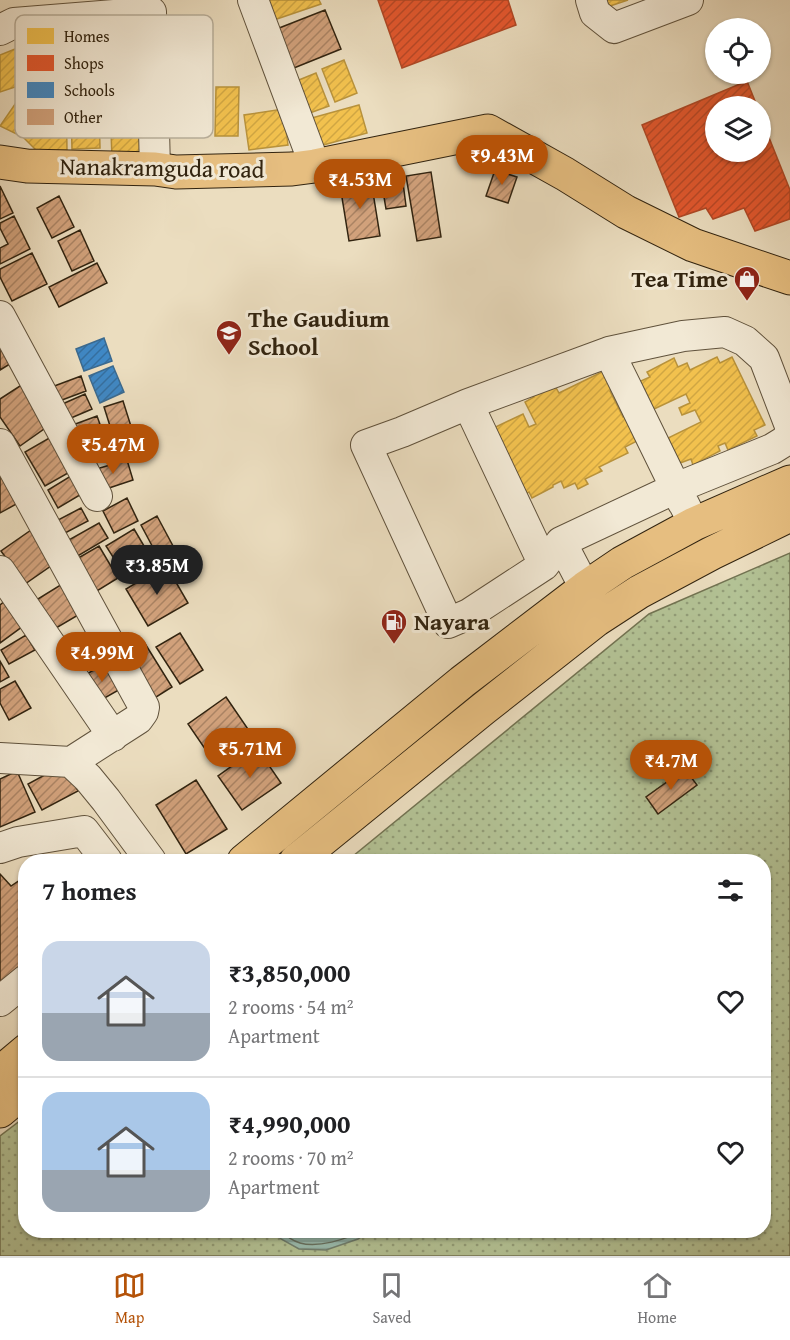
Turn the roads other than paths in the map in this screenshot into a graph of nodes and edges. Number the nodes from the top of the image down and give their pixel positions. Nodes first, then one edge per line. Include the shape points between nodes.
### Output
1 (253, 0) edge
2 (591, 0) edge
3 (688, 0) edge
4 (150, 6) edge
5 (50, 15) edge
6 (154, 138) edge
7 (0, 162) edge
8 (315, 166) junction
9 (155, 169) junction
10 (790, 278) edge
11 (0, 316) edge
12 (609, 352) junction
13 (468, 404) junction
14 (790, 426) edge
15 (790, 434) edge
16 (2, 451) edge
17 (790, 482) edge
18 (676, 488) junction
19 (97, 496) dead end
20 (790, 515) edge
21 (694, 524) junction
22 (553, 554) junction
23 (0, 571) edge
24 (585, 588) junction
25 (113, 736) junction
26 (0, 758) edge
27 (71, 762) junction
28 (0, 848) edge
29 (102, 854) edge
30 (146, 854) edge
31 (253, 854) edge
32 (305, 854) edge
33 (18, 986) edge
34 (0, 1001) edge
35 (18, 1057) edge
36 (0, 1072) edge
37 (18, 1096) edge
38 (0, 1111) edge

1 - 8 street
2 - 3 street via 595,13 614,28
4 - 5 street
6 - 9 street
7 - 9 main road, Nanakramguda road
8 - 9 main road, Nanakramguda road via 176,172
8 - 10 main road, Nanakramguda road via 488,131 626,212 693,245
11 - 19 street
12 - 13 street
12 - 14 street via 683,336 725,332 745,341 764,358
12 - 18 street
13 - 22 street
13 - 22 street via 366,445 448,623 468,614
15 - 18 street via 772,449
16 - 25 street via 144,707 138,719
17 - 21 main road
18 - 21 street
18 - 22 street
20 - 32 main road via 712,553 596,620
21 - 24 main road
22 - 24 street
23 - 25 street
24 - 31 main road via 462,682
25 - 27 street
26 - 27 street
27 - 30 street via 106,800
28 - 29 street via 84,831
33 - 34 street
35 - 36 main road
37 - 38 main road

